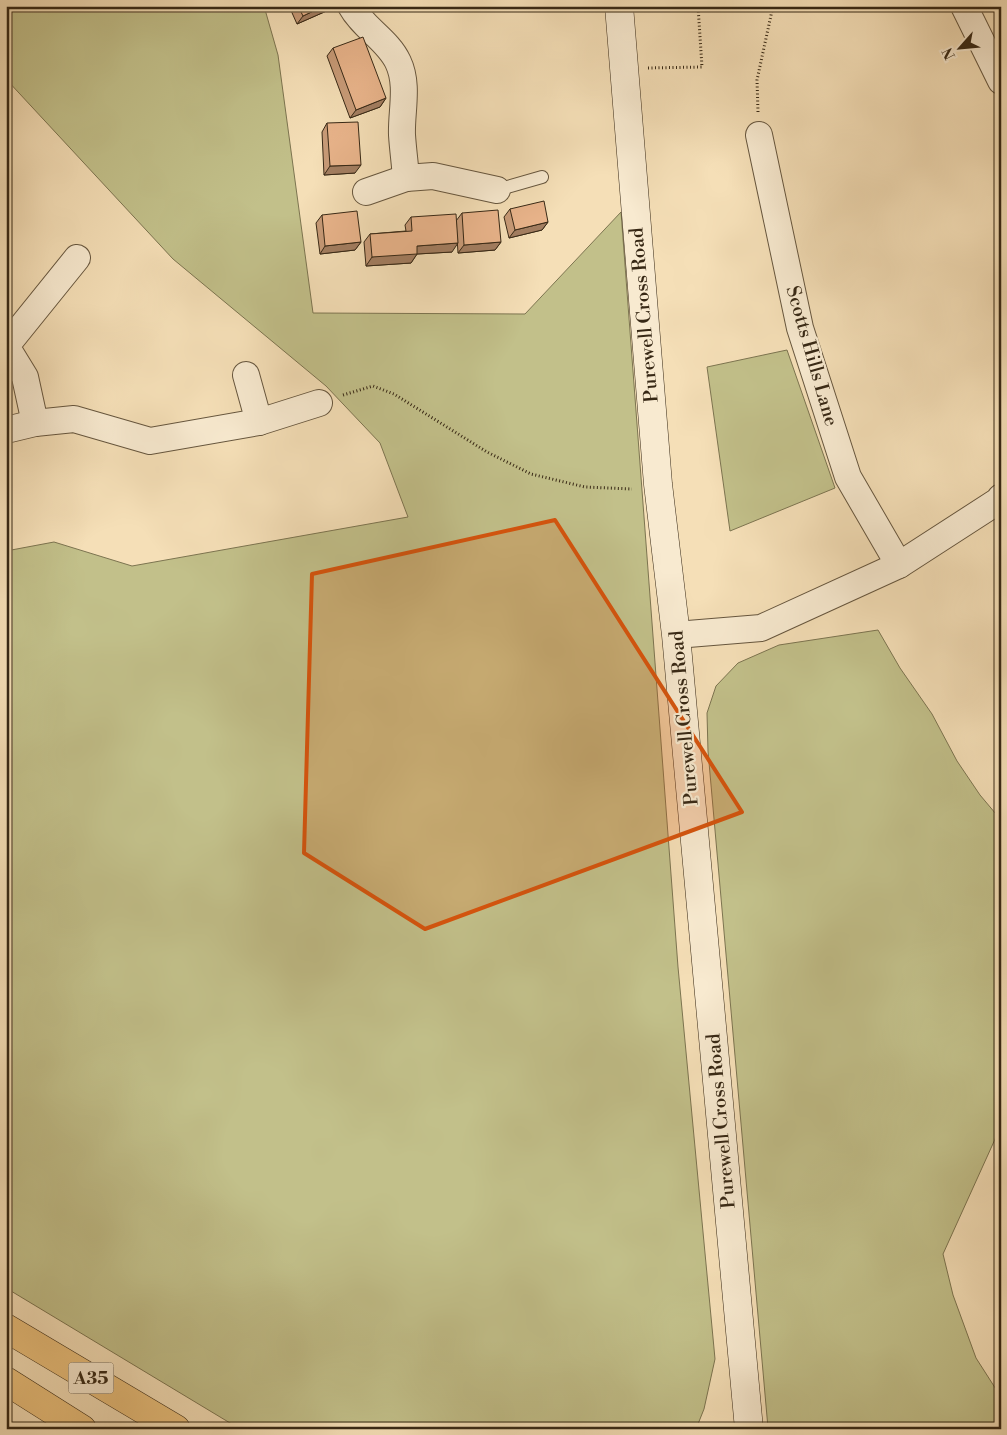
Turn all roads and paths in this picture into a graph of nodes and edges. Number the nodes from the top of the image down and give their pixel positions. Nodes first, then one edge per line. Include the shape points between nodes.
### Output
1 (351, 6) edge
2 (619, 6) edge
3 (698, 6) edge
4 (773, 6) edge
5 (964, 6) edge
6 (624, 68) junction
7 (1001, 81) edge
8 (760, 135) joint
9 (542, 177) dead end
10 (406, 178) junction
11 (497, 190) joint
12 (366, 192) dead end
13 (77, 258) dead end
14 (6, 346) edge
15 (246, 376) dead end
16 (319, 403) joint
17 (259, 422) junction
18 (35, 423) junction
19 (6, 430) edge
20 (658, 484) junction
21 (1000, 500) edge
22 (899, 566) junction
23 (676, 635) junction
24 (6, 1328) edge
25 (6, 1381) edge
26 (82, 1429) edge
27 (176, 1429) edge
28 (749, 1429) edge

1 - 10 street via 399,63 403,86 402,134
2 - 6 main road, Purewell Cross Road
3 - 6 path via 702,67
4 - 8 path via 757,80
5 - 7 street
6 - 20 main road, Purewell Cross Road
8 - 22 street, Scotts Hills Lane via 800,328 848,476
9 - 11 lane
10 - 11 street via 433,176
10 - 12 street
13 - 14 street
14 - 18 street via 25,377
15 - 17 street
16 - 17 street
16 - 20 path via 372,386 394,394 487,452 530,474 585,487 630,489
17 - 18 street via 150,441 74,419
18 - 19 street
20 - 23 main road, Purewell Cross Road
21 - 22 street
22 - 23 street via 761,628
23 - 28 main road, Purewell Cross Road
24 - 27 main road, A35
25 - 26 main road, A35

